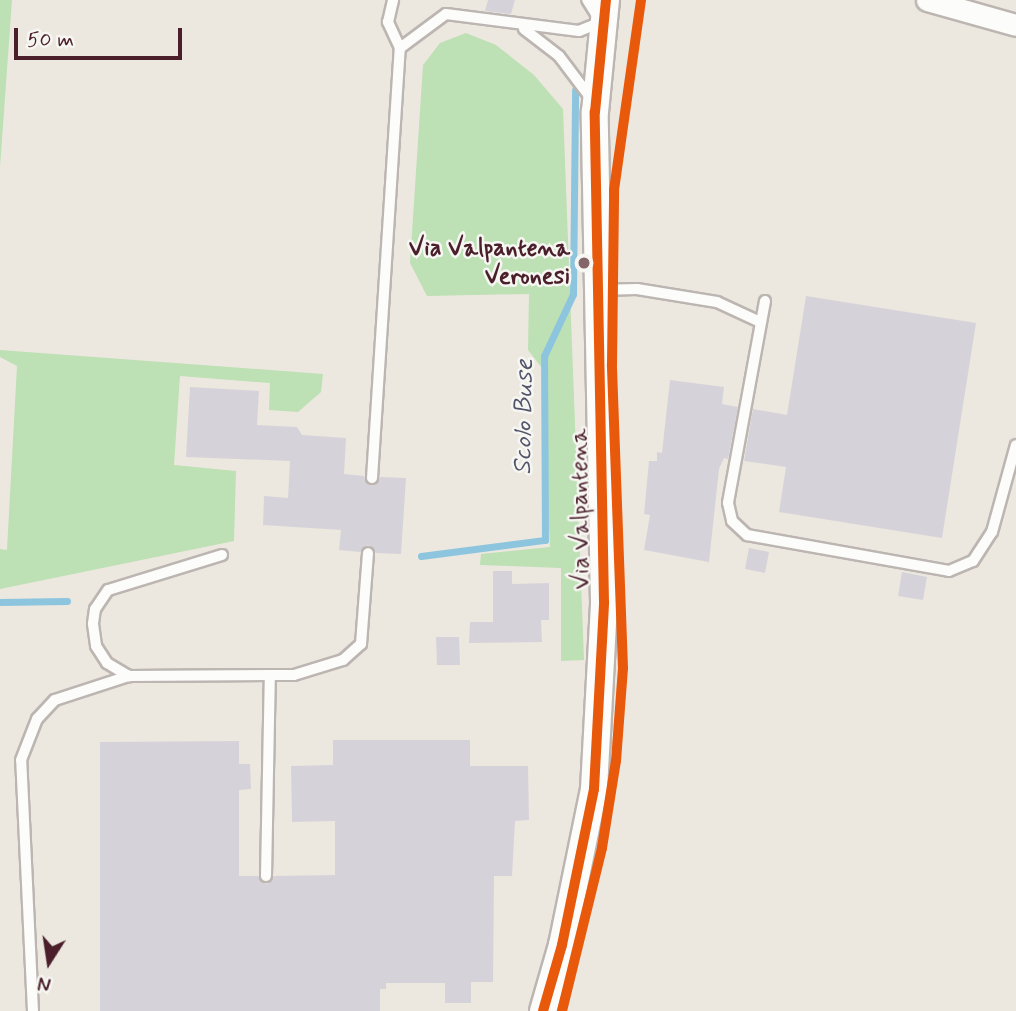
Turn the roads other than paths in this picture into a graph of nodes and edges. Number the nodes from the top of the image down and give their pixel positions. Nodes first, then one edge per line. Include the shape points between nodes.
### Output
1 (393, 0) edge
2 (587, 0) edge
3 (927, 0) edge
4 (604, 11) edge
5 (1016, 25) edge
6 (522, 27) junction
7 (400, 48) junction
8 (595, 112) junction
9 (596, 290) junction
10 (765, 301) dead end
11 (760, 322) junction
12 (1016, 445) edge
13 (372, 478) dead end
14 (368, 553) dead end
15 (222, 555) dead end
16 (129, 676) junction
17 (270, 676) junction
18 (266, 876) dead end
19 (33, 1011) edge
20 (543, 1011) edge

1 - 7 lane via 387,22
2 - 4 lane
3 - 5 street
4 - 6 lane via 579,31
4 - 8 street, Via Valpantena
6 - 7 lane via 446,14
6 - 8 lane via 559,56 588,90
7 - 13 lane
8 - 9 street, Via Valpantena
9 - 11 lane via 637,289 703,299
9 - 20 street, Via Valpantena via 604,602 594,789 562,945
10 - 11 lane
11 - 12 lane via 728,502 732,521 747,535 949,570 973,561 992,532
14 - 17 lane via 361,644 343,660 294,675
15 - 16 lane via 108,590 95,609 96,646 107,663
16 - 17 lane
16 - 19 lane via 55,700 37,719 21,760
17 - 18 lane

